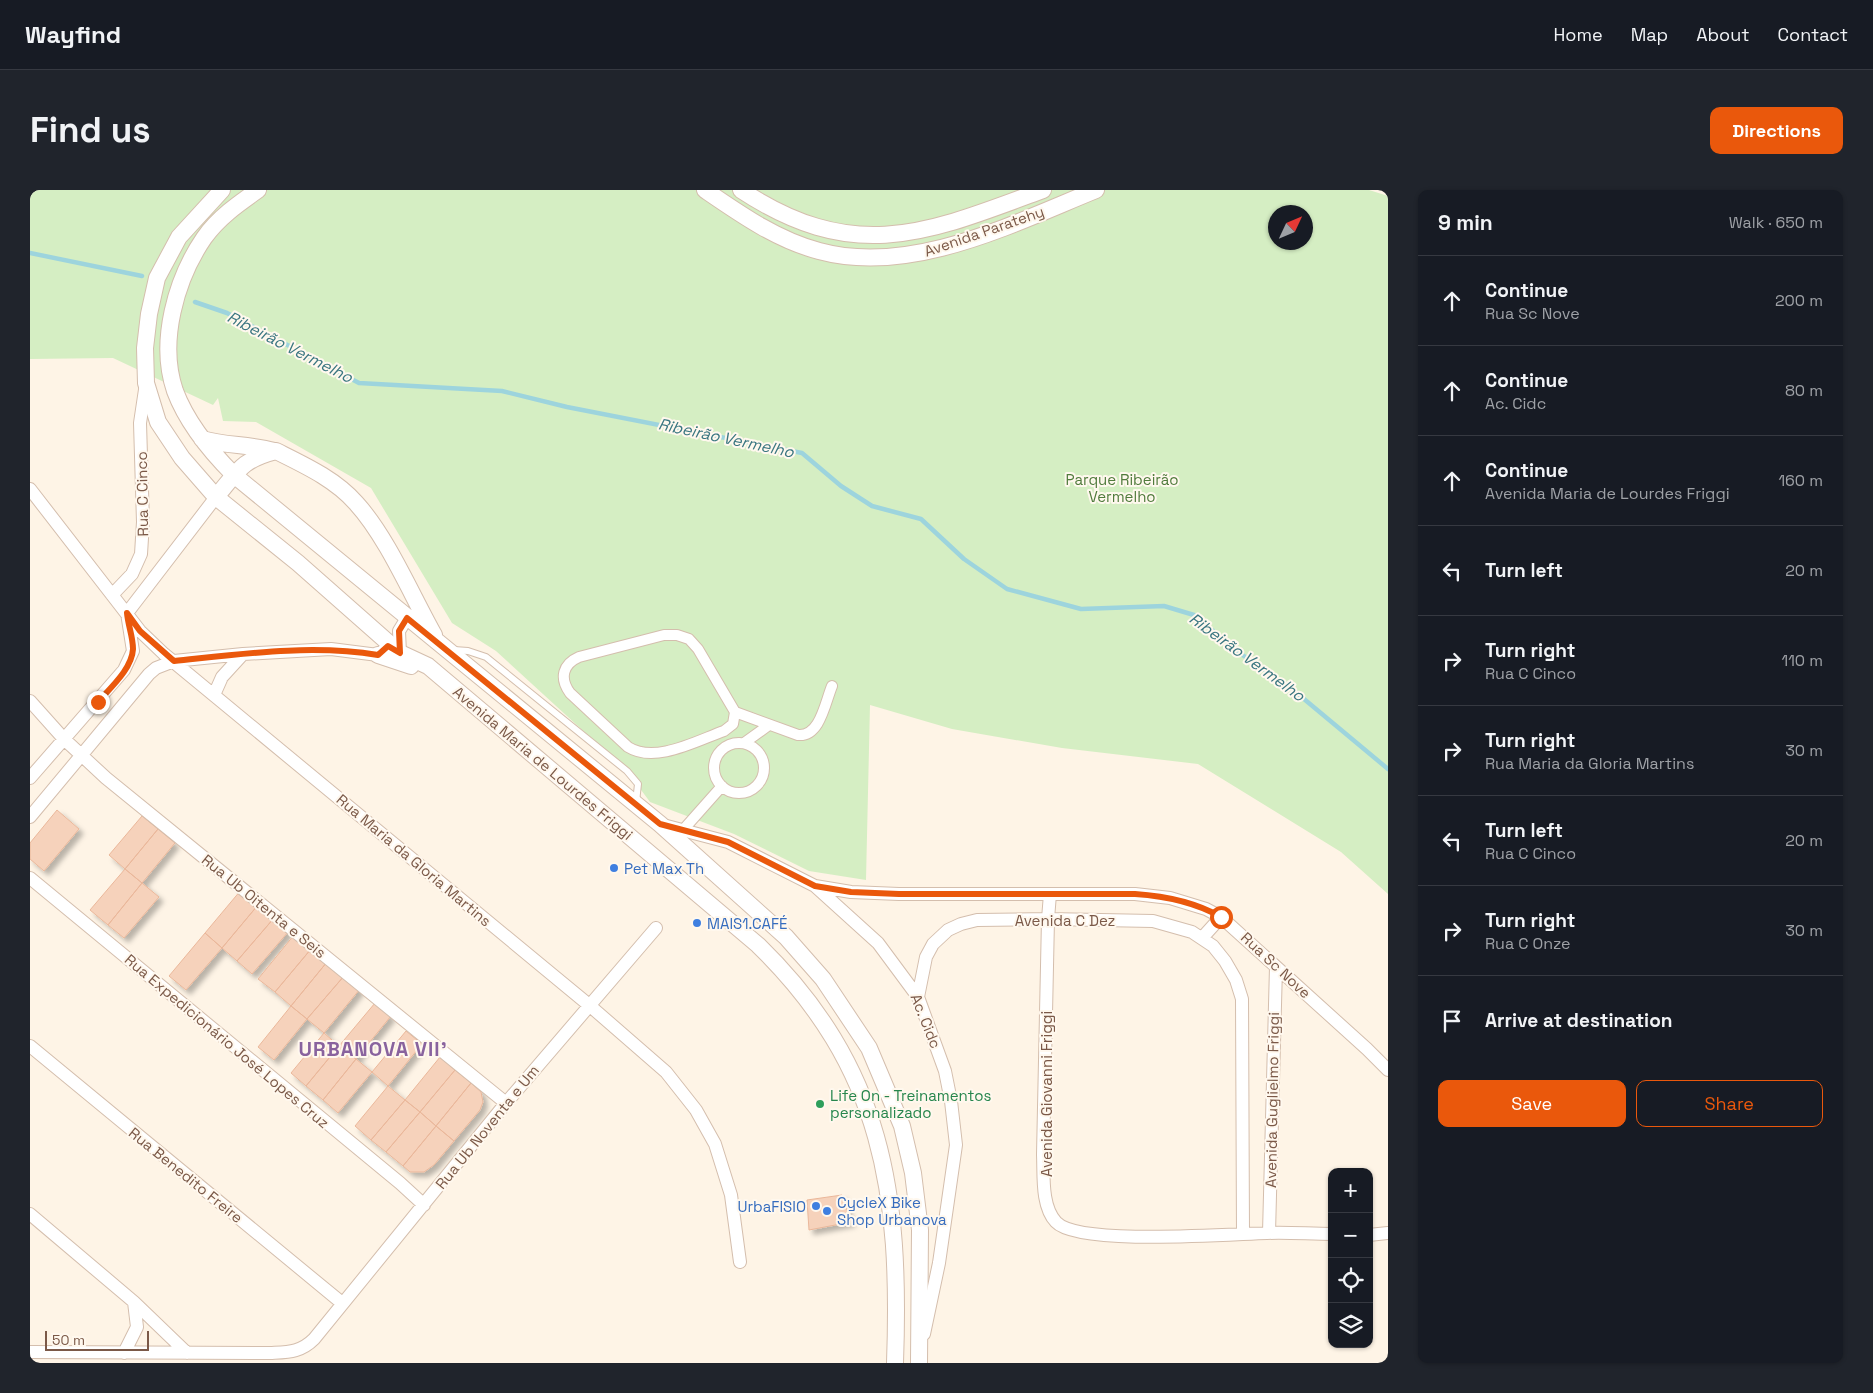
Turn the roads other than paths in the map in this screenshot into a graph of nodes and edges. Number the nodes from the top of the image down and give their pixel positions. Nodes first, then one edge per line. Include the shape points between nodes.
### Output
1 (222, 190) edge
2 (258, 190) edge
3 (705, 190) edge
4 (741, 190) edge
5 (1044, 190) edge
6 (1096, 190) edge
7 (146, 383) junction
8 (202, 438) junction
9 (276, 451) junction
10 (234, 475) junction
11 (30, 489) edge
12 (216, 497) junction
13 (112, 595) junction
14 (127, 613) junction
15 (407, 618) junction
16 (442, 646) junction
17 (400, 653) junction
18 (243, 654) junction
19 (378, 655) junction
20 (174, 661) junction
21 (428, 666) junction
22 (832, 686) dead end
23 (214, 695) junction
24 (30, 702) edge
25 (735, 712) junction
26 (769, 724) junction
27 (724, 732) junction
28 (64, 738) junction
29 (744, 743) junction
30 (730, 744) junction
31 (82, 756) junction
32 (30, 778) edge
33 (722, 786) junction
34 (30, 817) edge
35 (660, 824) junction
36 (683, 830) junction
37 (30, 878) edge
38 (815, 886) junction
39 (1050, 894) junction
40 (1221, 917) junction
41 (1048, 919) junction
42 (656, 928) dead end
43 (1202, 938) junction
44 (1276, 966) junction
45 (1236, 980) joint
46 (918, 997) junction
47 (589, 1005) junction
48 (30, 1046) edge
49 (1388, 1070) edge
50 (506, 1103) junction
51 (424, 1205) junction
52 (30, 1214) edge
53 (1269, 1233) junction
54 (1388, 1233) edge
55 (1243, 1234) junction
56 (1328, 1234) edge
57 (1373, 1235) edge
58 (740, 1262) dead end
59 (134, 1302) junction
60 (342, 1303) junction
61 (30, 1352) edge
62 (124, 1353) junction
63 (187, 1353) junction
64 (919, 1361) edge
65 (895, 1363) edge

1 - 7 street via 179,237 157,278 148,314
2 - 8 street, Avenida Maria de Lourdes Friggi via 226,214 204,238 174,304 170,336 172,378 176,392
3 - 6 street, Avenida Paratehy via 762,228 818,251 858,258 925,253 1006,226
4 - 5 street, Avenida Paratehy via 796,220 836,232 868,236 911,233 952,223
7 - 12 street, Avenida Maria de Lourdes Friggi via 153,410 167,437
7 - 13 street, Rua C Cinco via 140,424 142,554 132,574
8 - 9 street via 215,443
8 - 10 street, Avenida Maria de Lourdes Friggi
9 - 10 street via 252,458
9 - 16 street via 318,473 356,502 378,533
10 - 12 street
10 - 15 street, Avenida Maria de Lourdes Friggi
11 - 13 street, Rua Maria da Gloria Martins
12 - 14 street
12 - 17 street, Avenida Maria de Lourdes Friggi
13 - 14 street, Rua Maria da Gloria Martins
14 - 20 street, Rua Maria da Gloria Martins via 140,631
14 - 28 street via 131,657 113,684
15 - 16 street, Avenida Maria de Lourdes Friggi
15 - 17 street via 399,631
16 - 35 street, Avenida Maria de Lourdes Friggi
17 - 19 street via 388,646
17 - 21 street, Avenida Maria de Lourdes Friggi
18 - 19 street via 331,649
18 - 20 street
18 - 23 street via 222,677
19 - 21 street via 410,666
20 - 23 street, Rua Maria da Gloria Martins
20 - 31 street via 149,674
21 - 65 street, Avenida Maria de Lourdes Friggi via 758,945 796,984 822,1019 849,1062 864,1096 884,1168 892,1220
22 - 26 street via 812,733 798,735
23 - 47 street, Rua Maria da Gloria Martins
24 - 28 street, Rua Ub Oitenta e Seis
25 - 26 street
25 - 27 street via 733,724
25 - 27 street via 698,649 689,639 677,635 664,635 579,657 565,668 564,685 570,693 638,753 659,754
26 - 29 street
27 - 30 street
28 - 31 street, Rua Ub Oitenta e Seis
28 - 32 street
29 - 30 street
29 - 33 street via 757,750 764,762 760,783 742,793
30 - 33 street via 719,753 714,766
31 - 34 street
31 - 50 street, Rua Ub Oitenta e Seis
33 - 36 street
35 - 36 street, Ac. Cidc
35 - 64 street, Avenida Maria de Lourdes Friggi via 802,954 840,1000 869,1048 902,1126 913,1174 921,1247
36 - 38 street, Ac. Cidc via 728,842
37 - 51 street, Rua Expedicionário José Lopes Cruz
38 - 39 street, Rua Sc Nove via 851,892
38 - 46 street, Ac. Cidc via 878,943
39 - 40 street, Rua Sc Nove via 1154,895 1206,909
39 - 41 street, Avenida Giovanni Friggi
40 - 43 street
40 - 44 street, Rua Sc Nove
41 - 43 street, Avenida C Dez via 1153,921
41 - 46 street, Avenida C Dez via 977,920 948,930 933,944 926,957
41 - 55 street, Avenida Giovanni Friggi via 1043,1155 1046,1193 1056,1222 1068,1230 1113,1237
42 - 47 street, Rua Ub Noventa e Um
43 - 45 street, Avenida C Dez via 1213,946
44 - 49 street, Rua Sc Nove
44 - 53 street, Avenida Guglielmo Friggi
45 - 55 street, Avenida Guglielmo Friggi via 1242,999
46 - 64 street, Ac. Cidc via 945,1071 956,1145 939,1263
47 - 50 street, Rua Ub Noventa e Um
47 - 58 street, Rua Maria da Gloria Martins via 666,1072 707,1128 730,1195
48 - 60 street, Rua Benedito Freire
50 - 51 street, Rua Ub Noventa e Um
51 - 60 street, Rua Ub Noventa e Um
52 - 59 street
53 - 55 street, Avenida Giovanni Friggi
53 - 56 street, Avenida Giovanni Friggi
54 - 57 street
59 - 62 street via 137,1327
59 - 63 street
60 - 63 street, Rua Ub Noventa e Um via 308,1345 292,1352
61 - 62 street, Rua Ub Noventa e Um
62 - 63 street, Rua Ub Noventa e Um

